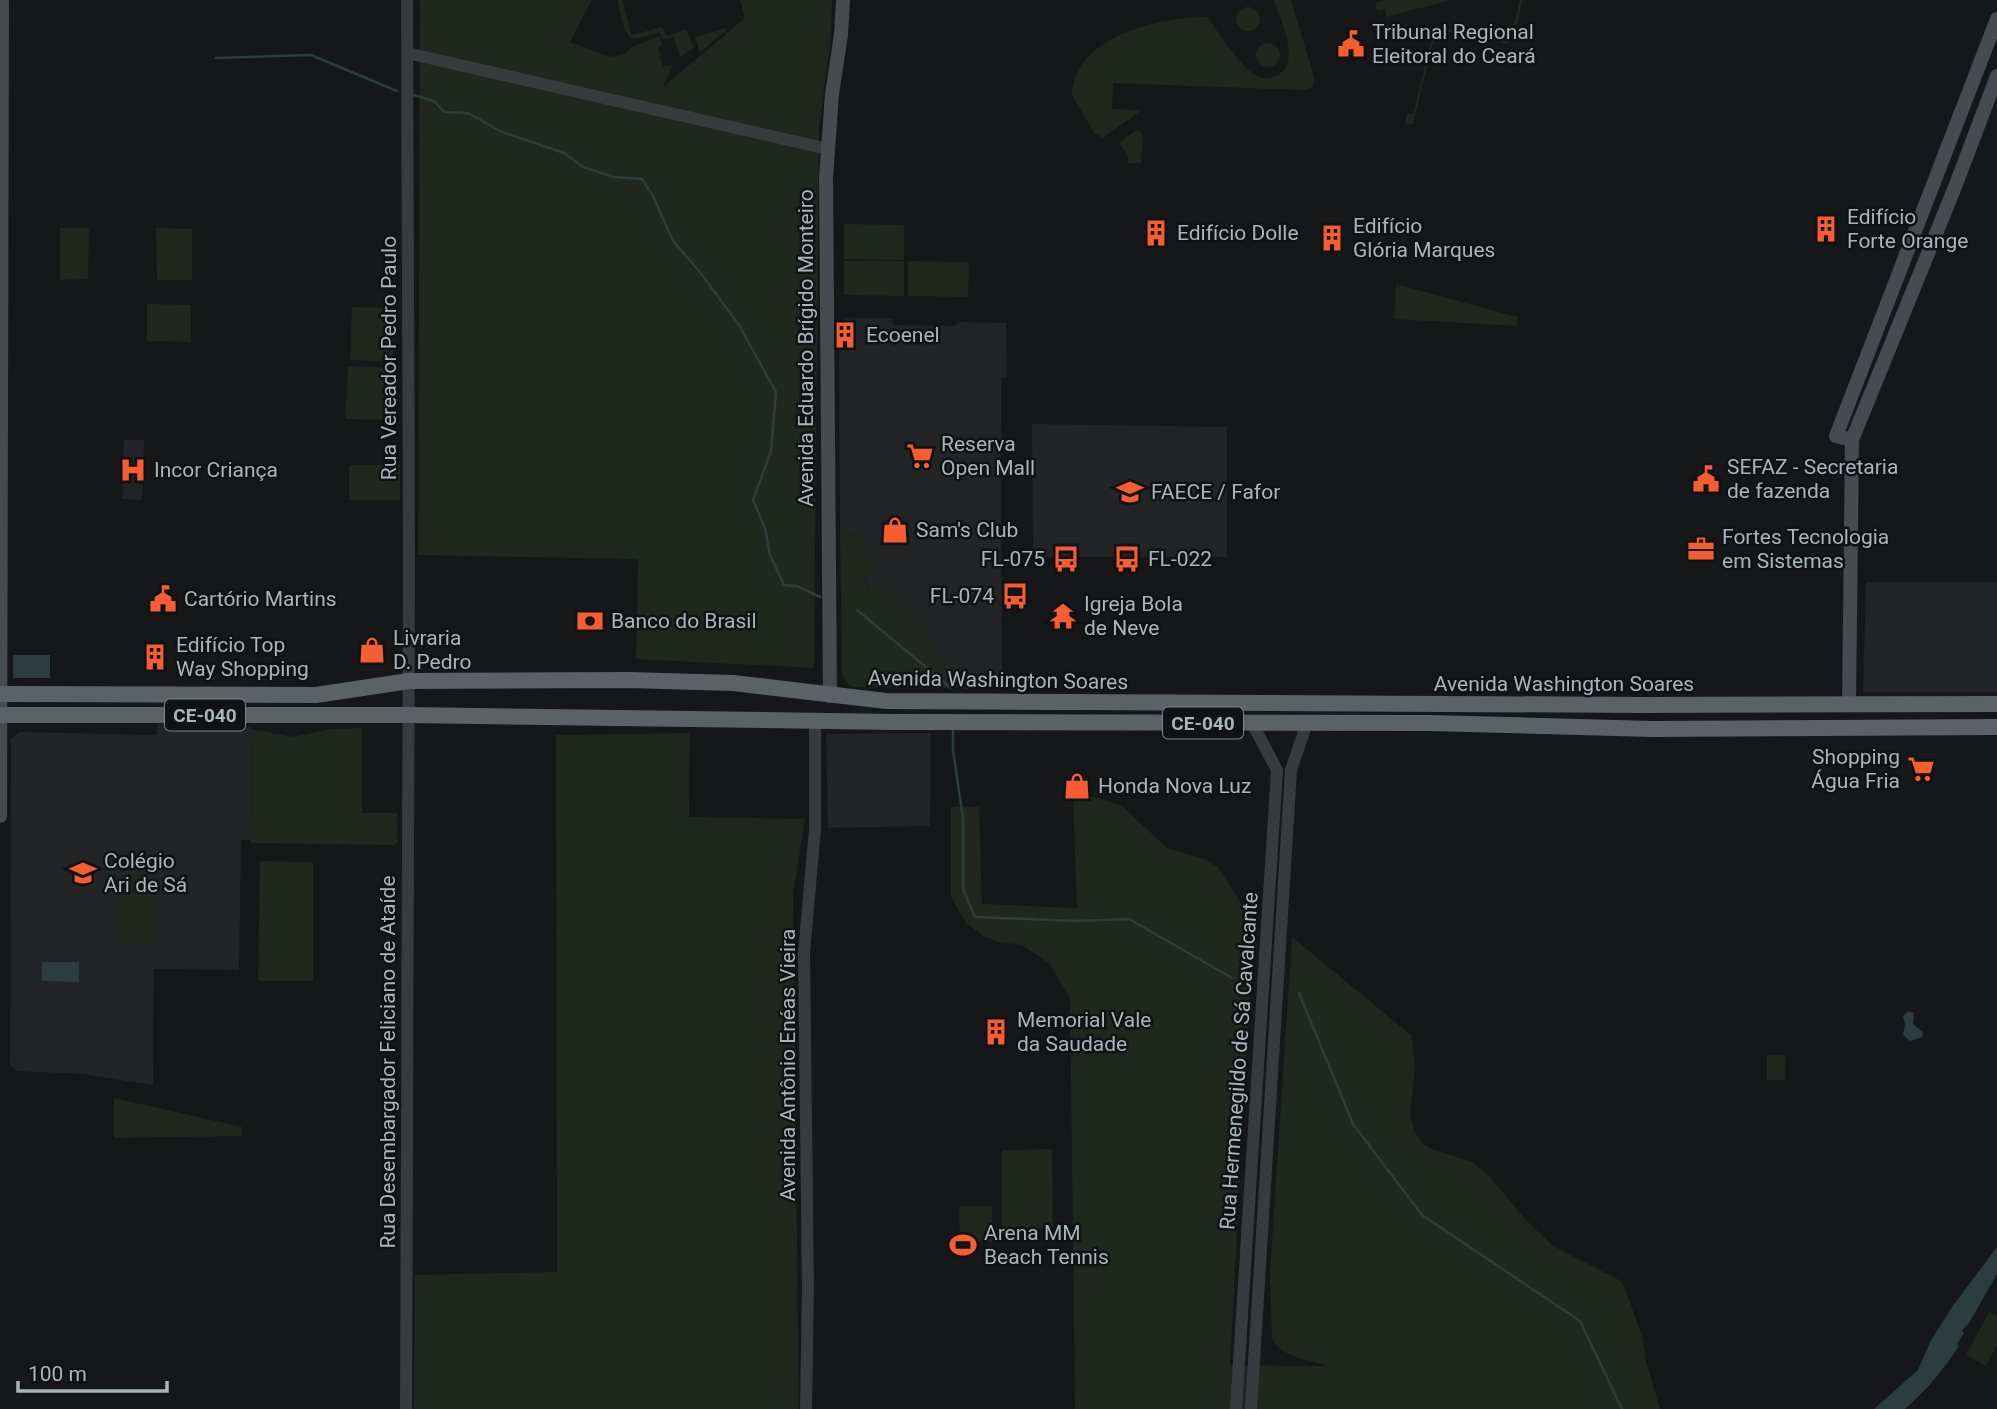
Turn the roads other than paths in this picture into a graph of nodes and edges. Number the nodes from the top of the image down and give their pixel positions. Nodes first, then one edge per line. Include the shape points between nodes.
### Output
1 (2, 0) edge
2 (407, 0) edge
3 (843, 0) edge
4 (1997, 19) edge
5 (407, 53) junction
6 (1997, 76) edge
7 (828, 149) junction
8 (1, 293) edge
9 (1, 429) edge
10 (1852, 440) junction
11 (409, 681) junction
12 (1, 694) edge
13 (830, 696) junction
14 (1997, 704) edge
15 (1849, 705) junction
16 (1, 715) edge
17 (409, 715) junction
18 (815, 722) junction
19 (1252, 723) junction
20 (1307, 723) junction
21 (1997, 727) edge
22 (1277, 770) junction
23 (1291, 770) junction
24 (0, 816) edge
25 (406, 1409) edge
26 (806, 1409) edge
27 (1236, 1409) edge
28 (1251, 1409) edge

1 - 8 main road
2 - 5 street, Rua Vereador Pedro Paulo
3 - 7 main road, Avenida Eduardo Brígido Monteiro
4 - 10 main road via 1836,436
5 - 7 street
5 - 11 street, Rua Vereador Pedro Paulo
6 - 10 main road
7 - 13 main road, Avenida Eduardo Brígido Monteiro
8 - 9 main road
9 - 12 main road
10 - 15 main road
11 - 12 highway, Avenida Washington Soares / CE-040 via 316,695
11 - 13 highway, Avenida Washington Soares / CE-040 via 704,681
11 - 17 street, Rua Vereador Pedro Paulo
12 - 16 main road
13 - 15 highway, Avenida Washington Soares / CE-040 via 886,701
14 - 15 highway, Avenida Washington Soares / CE-040
16 - 17 highway, Avenida Washington Soares / CE-040
16 - 24 main road
17 - 18 highway, Avenida Washington Soares / CE-040
17 - 25 street, Rua Desembargador Feliciano de Ataíde
18 - 19 highway, Avenida Washington Soares / CE-040
18 - 26 street, Avenida Antônio Enéas Vieira via 815,829 804,952
19 - 20 highway, Avenida Washington Soares / CE-040
19 - 22 street
20 - 21 highway, Avenida Washington Soares / CE-040 via 1652,729
20 - 23 street, Rua Hermenegildo de Sá Cavalcante
22 - 23 street
22 - 27 street, Rua Hermenegildo de Sá Cavalcante
23 - 28 street, Rua Hermenegildo de Sá Cavalcante

